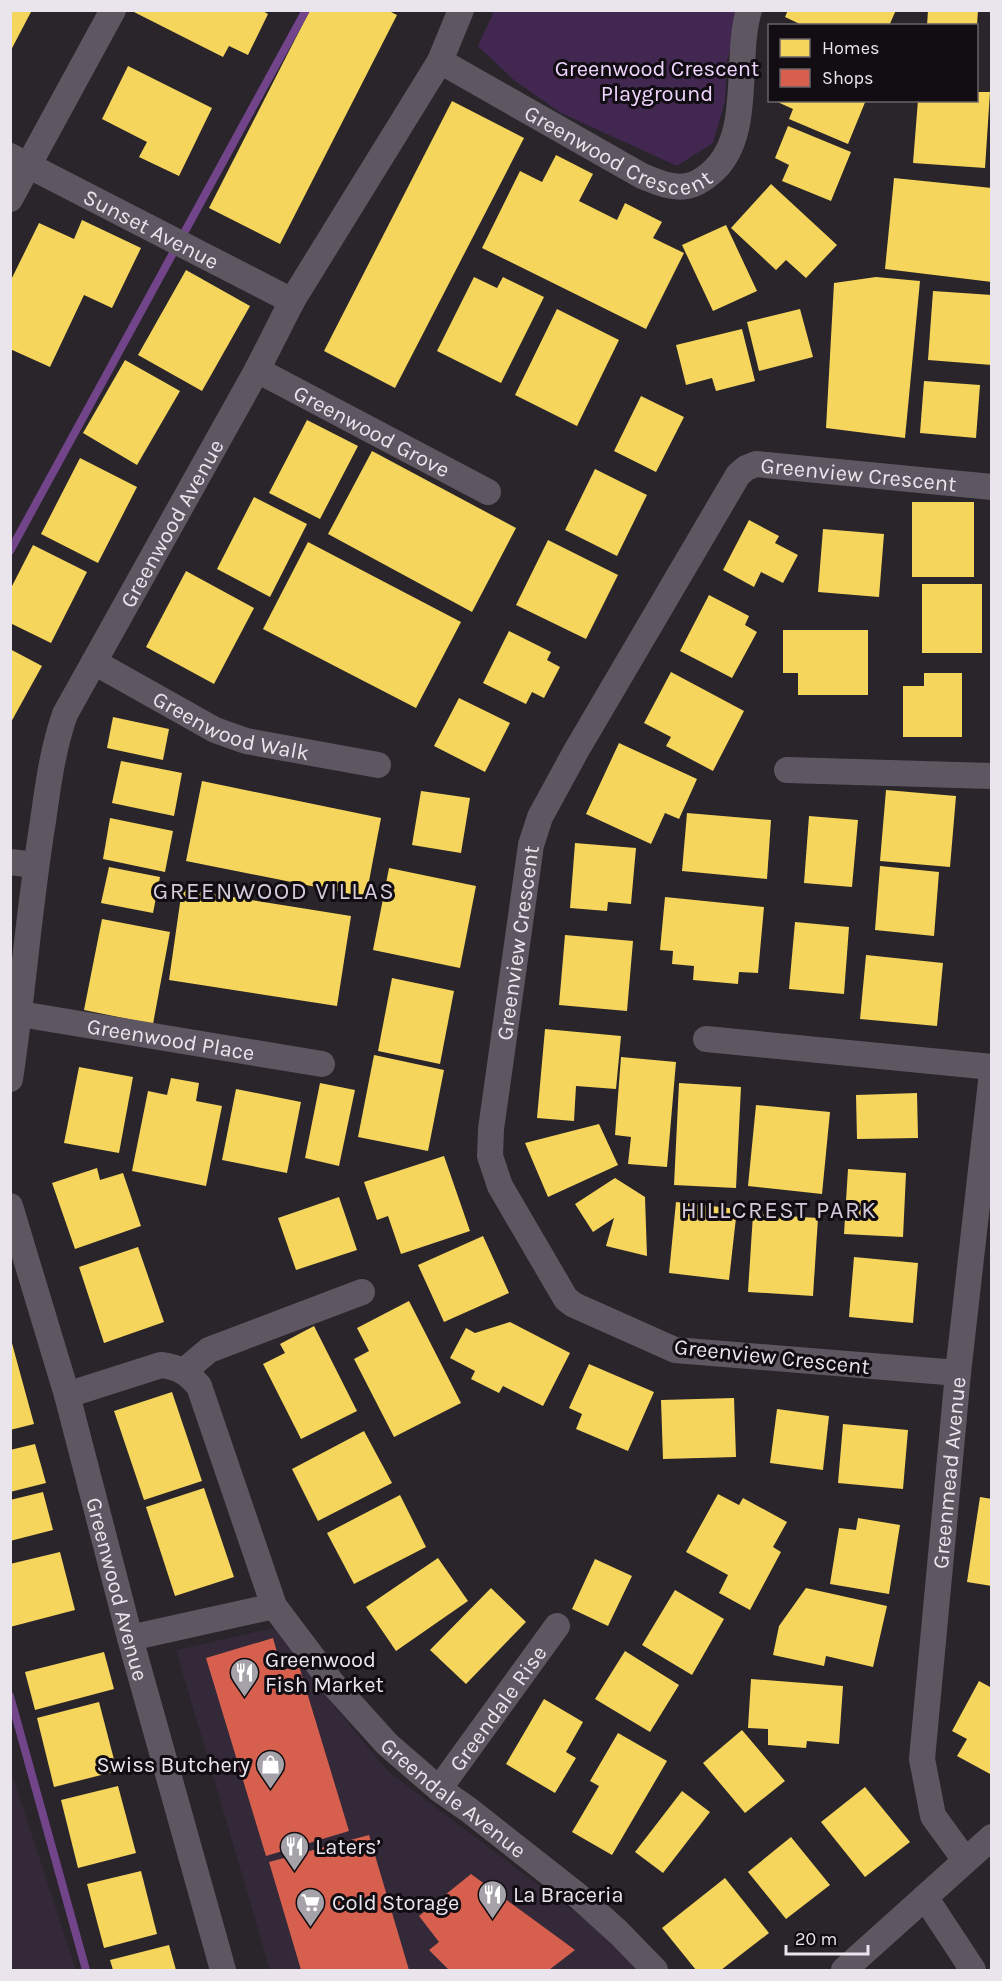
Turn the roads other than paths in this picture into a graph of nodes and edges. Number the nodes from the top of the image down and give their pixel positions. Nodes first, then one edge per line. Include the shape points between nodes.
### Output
1 (113, 10) edge
2 (461, 10) edge
3 (749, 10) edge
4 (440, 61) junction
5 (20, 160) edge
6 (10, 200) edge
7 (292, 302) junction
8 (257, 369) junction
9 (992, 487) edge
10 (488, 492) dead end
11 (94, 662) junction
12 (378, 765) dead end
13 (787, 770) dead end
14 (992, 776) edge
15 (10, 862) edge
16 (36, 865) junction
17 (20, 1014) junction
18 (706, 1039) dead end
19 (322, 1064) dead end
20 (992, 1067) edge
21 (992, 1073) edge
22 (10, 1079) edge
23 (10, 1206) edge
24 (362, 1292) dead end
25 (184, 1371) junction
26 (958, 1373) junction
27 (67, 1395) junction
28 (274, 1606) junction
29 (557, 1626) dead end
30 (130, 1638) junction
31 (439, 1789) junction
32 (992, 1837) edge
33 (965, 1860) junction
34 (925, 1897) junction
35 (223, 1971) edge
36 (655, 1971) edge
37 (843, 1971) edge
38 (973, 1971) edge

1 - 5 street
2 - 4 street, Greenwood Avenue
3 - 4 street, Greenwood Crescent via 734,137 718,167 687,186 666,185 642,176
4 - 7 street, Greenwood Avenue
5 - 6 street
5 - 7 street, Sunset Avenue
7 - 8 street, Greenwood Avenue
8 - 10 street, Greenwood Grove
8 - 11 street, Greenwood Avenue
9 - 26 street, Greenview Crescent via 756,464 738,475 540,817 531,845 491,1129 490,1156 500,1186 566,1299 574,1305 675,1350
11 - 12 street, Greenwood Walk via 215,730 246,741
11 - 16 street, Greenwood Avenue via 58,733
13 - 14 street
15 - 16 street
16 - 17 street, Greenwood Avenue
17 - 19 street, Greenwood Place
17 - 22 street, Greenwood Avenue
18 - 20 street
21 - 26 street, Greenmead Avenue
23 - 27 street, Greenwood Avenue
24 - 25 street via 209,1350
25 - 27 street via 161,1365
25 - 28 street, Greendale Avenue via 199,1386
26 - 33 street, Greenmead Avenue via 922,1759 933,1816
27 - 30 street, Greenwood Avenue
28 - 30 street
28 - 31 street, Greendale Avenue via 332,1683 387,1744
29 - 31 street, Greendale Rise
30 - 35 street, Greenwood Avenue
31 - 36 street, Greendale Avenue via 577,1895
32 - 33 street
33 - 34 street
34 - 37 street
34 - 38 street

